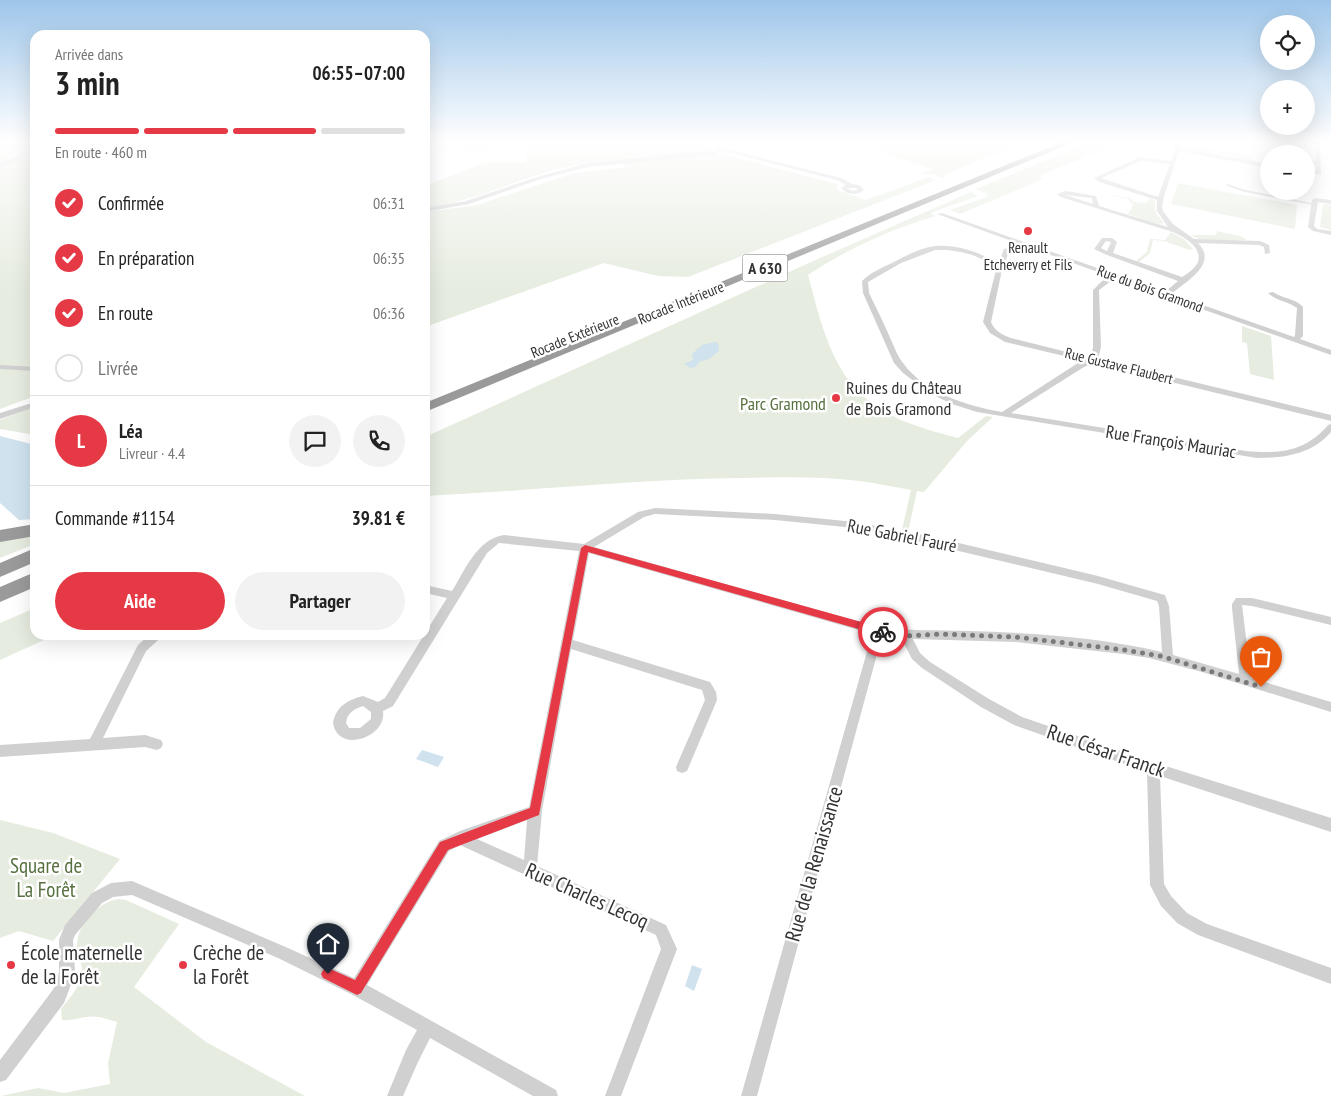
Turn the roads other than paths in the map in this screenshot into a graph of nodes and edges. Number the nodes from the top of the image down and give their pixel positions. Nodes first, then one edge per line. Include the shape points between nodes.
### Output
1 (501, 191) edge
2 (932, 191) edge
3 (951, 191) edge
4 (1134, 191) edge
5 (1163, 191) edge
6 (1246, 191) edge
7 (1160, 199) junction
8 (1331, 202) edge
9 (1314, 204) junction
10 (1096, 207) junction
11 (430, 209) edge
12 (940, 214) dead end
13 (1174, 229) junction
14 (1331, 233) edge
15 (1194, 242) junction
16 (1007, 249) dead end
17 (1266, 253) dead end
18 (1109, 254) dead end
19 (999, 270) junction
20 (1114, 276) junction
21 (1183, 280) junction
22 (1271, 293) dead end
23 (1166, 294) junction
24 (1295, 340) junction
25 (1331, 353) edge
26 (1094, 360) junction
27 (0, 367) edge
28 (30, 369) edge
29 (430, 395) edge
30 (30, 406) edge
31 (430, 406) edge
32 (1004, 414) junction
33 (0, 416) edge
34 (1331, 418) edge
35 (1331, 428) edge
36 (30, 531) edge
37 (0, 536) edge
38 (585, 548) junction
39 (30, 557) edge
40 (0, 570) edge
41 (30, 571) edge
42 (30, 581) edge
43 (0, 584) edge
44 (430, 590) edge
45 (0, 595) edge
46 (455, 596) junction
47 (1331, 621) edge
48 (878, 631) junction
49 (430, 636) edge
50 (905, 636) junction
51 (150, 640) edge
52 (428, 640) edge
53 (567, 642) junction
54 (1168, 658) junction
55 (1246, 682) junction
56 (1331, 707) edge
57 (377, 708) dead end
58 (94, 744) junction
59 (157, 744) dead end
60 (0, 750) edge
61 (682, 767) dead end
62 (1153, 768) junction
63 (535, 811) junction
64 (1331, 825) edge
65 (460, 838) junction
66 (530, 870) junction
67 (1331, 976) edge
68 (357, 988) junction
69 (427, 1028) junction
70 (0, 1074) edge
71 (395, 1096) edge
72 (550, 1096) edge
73 (612, 1096) edge
74 (749, 1096) edge

1 - 11 street via 467,203
2 - 29 highway, Rocade Extérieure / A 630
3 - 31 highway, Rocade Intérieure / A 630
4 - 7 street
5 - 7 street
6 - 9 street
7 - 13 street via 1160,210
8 - 9 street via 1316,200
9 - 14 street via 1312,228
10 - 10 street via 1063,196 1060,194 1094,197
10 - 13 street
12 - 20 street, Rue du Bois Gramond
13 - 15 street
15 - 17 street via 1260,243 1267,246
15 - 21 street via 1202,253 1202,260 1199,267
16 - 19 street, Rue Gustave Flaubert
18 - 21 street
19 - 26 street, Rue Gustave Flaubert via 987,322 994,332 1008,340
19 - 32 street, Rue François Mauriac via 985,259 958,250 936,248 869,278 864,287 903,370 960,404
20 - 23 street, Rue du Bois Gramond
20 - 26 street via 1096,290 1097,347
21 - 23 street
22 - 24 street via 1300,306 1299,336
23 - 24 street, Rue du Bois Gramond
24 - 25 street, Rue du Bois Gramond
26 - 32 street via 1081,364
26 - 34 street, Rue Gustave Flaubert
27 - 28 street
30 - 33 street
32 - 35 street, Rue François Mauriac via 1268,456 1300,450
36 - 37 highway
38 - 46 street via 496,540 483,550
38 - 48 street
38 - 53 street
38 - 54 street, Rue Gabriel Fauré via 641,514 655,510 855,525 1098,580 1161,598
39 - 40 highway
41 - 43 highway
42 - 45 highway
44 - 46 street
46 - 49 street
47 - 55 street via 1240,601 1237,608
48 - 50 street
48 - 74 street, Rue de la Renaissance
50 - 54 street via 1015,637
50 - 62 street, Rue César Franck via 926,666 984,703 1018,721
51 - 58 street via 142,648
52 - 57 street via 389,702
53 - 61 street via 706,686 711,700
53 - 63 street
54 - 55 street
55 - 56 street
58 - 59 street via 145,741
58 - 60 street
62 - 64 street, Rue César Franck
62 - 67 street via 1157,885 1166,901 1182,918 1203,930
63 - 65 street
63 - 66 street
65 - 66 street, Rue Charles Lecoq
65 - 68 street via 444,846
66 - 73 street, Rue Charles Lecoq via 661,930 669,949
68 - 69 street
68 - 70 street via 132,888 110,890 97,898 70,930 66,940 64,985
69 - 71 street
69 - 72 street

